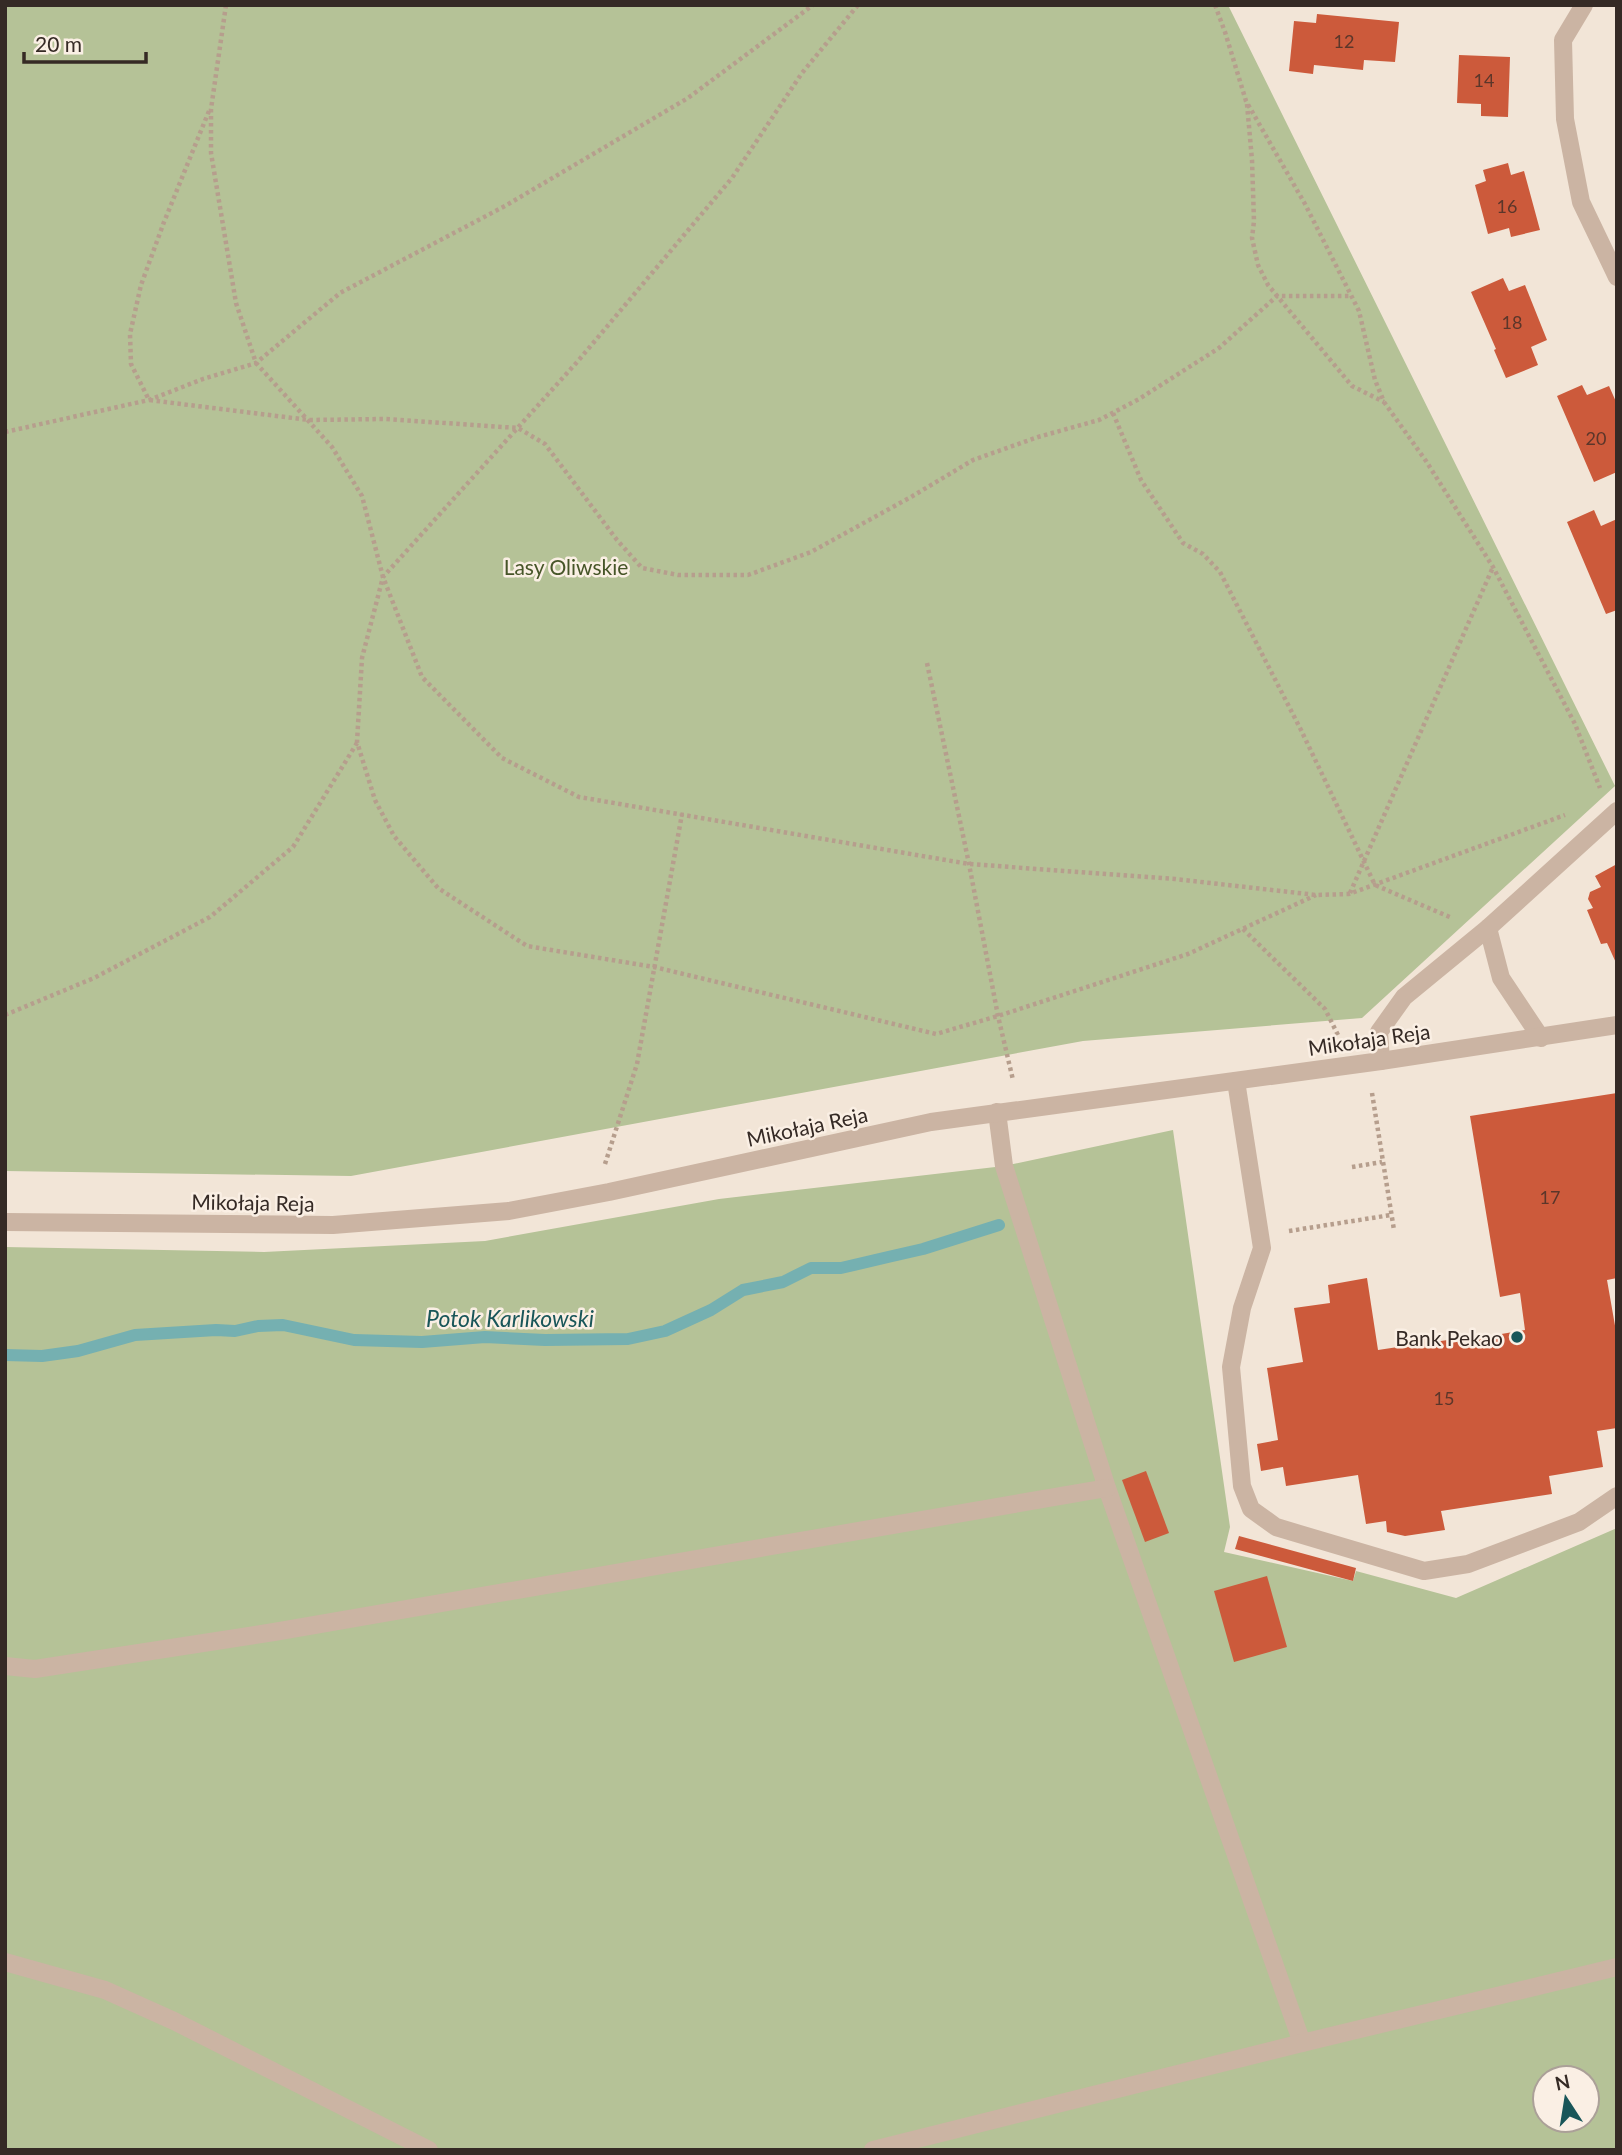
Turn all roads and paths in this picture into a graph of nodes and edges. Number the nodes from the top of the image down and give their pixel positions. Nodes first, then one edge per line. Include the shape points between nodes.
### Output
1 (226, 5) edge
2 (813, 5) edge
3 (858, 5) edge
4 (1215, 5) edge
5 (1584, 5) edge
6 (1247, 101) junction
7 (211, 108) junction
8 (1617, 277) edge
9 (1277, 296) junction
10 (1351, 296) junction
11 (256, 363) junction
12 (149, 400) junction
13 (1384, 402) junction
14 (1113, 413) junction
15 (309, 420) junction
16 (518, 428) junction
17 (5, 432) edge
18 (1493, 567) junction
19 (383, 577) junction
20 (927, 663) dead end
21 (357, 742) junction
22 (1611, 810) edge
23 (682, 814) junction
24 (1364, 862) junction
25 (969, 864) junction
26 (1375, 885) junction
27 (1349, 894) junction
28 (1316, 895) junction
29 (1488, 928) junction
30 (1243, 929) junction
31 (654, 967) junction
32 (5, 1015) edge
33 (998, 1016) junction
34 (1617, 1025) edge
35 (1335, 1030) dead end
36 (1541, 1038) junction
37 (1381, 1061) junction
38 (1236, 1081) junction
39 (1372, 1091) dead end
40 (1020, 1109) junction
41 (997, 1112) junction
42 (1383, 1162) junction
43 (1352, 1167) dead end
44 (595, 1194) junction
45 (1391, 1214) junction
46 (5, 1222) edge
47 (1394, 1230) dead end
48 (1260, 1236) junction
49 (1107, 1488) junction
50 (1617, 1496) edge
51 (5, 1667) edge
52 (5, 1962) edge
53 (1617, 1968) edge
54 (1302, 2043) junction
55 (429, 2150) edge
56 (873, 2150) edge

1 - 7 path
2 - 11 path via 688,98 505,206 340,293
3 - 16 path via 802,73 732,178
4 - 6 path
5 - 8 street via 1563,40 1565,119 1581,202
6 - 9 path via 1252,238 1258,265
6 - 10 path
7 - 11 path via 211,153 226,251 236,303
7 - 12 path via 159,234 130,334 131,364
9 - 10 path
9 - 13 path via 1352,386
9 - 14 path via 1219,348
10 - 13 path
11 - 12 path
11 - 15 path
12 - 15 path
12 - 17 path
13 - 18 path
14 - 16 path via 973,460 811,552 748,575 678,575 642,568 545,444
14 - 24 path via 1141,480 1183,543 1203,554 1220,572
15 - 16 path via 386,419
15 - 19 path via 362,496
16 - 19 path
18 - 22 path via 1575,724
18 - 24 path
19 - 21 path via 362,658
19 - 23 path via 422,677 502,758 579,797
20 - 25 path
21 - 31 path via 375,800 394,836 438,888 527,946
21 - 32 path via 293,847 210,917 94,978
22 - 26 path
22 - 29 street
23 - 25 path
23 - 31 path
24 - 26 path
24 - 27 path
25 - 28 path
25 - 33 path
26 - 27 path
26 - 29 path via 1467,925
27 - 28 path
28 - 30 path
29 - 36 street via 1501,978
29 - 37 street via 1404,997 1379,1032
30 - 33 path via 1188,954
30 - 35 path via 1325,1009
31 - 33 path via 936,1034
31 - 44 path via 637,1064
33 - 40 path
34 - 36 street, Mikołaja Reja
36 - 37 street, Mikołaja Reja
37 - 38 street, Mikołaja Reja
38 - 40 street, Mikołaja Reja
38 - 48 street
39 - 42 path
40 - 41 street, Mikołaja Reja
41 - 44 street, Mikołaja Reja via 930,1122
41 - 49 street via 1004,1166
42 - 43 path
42 - 45 path
44 - 46 street, Mikołaja Reja via 509,1211 333,1225
45 - 47 path
45 - 48 path
48 - 50 street via 1262,1248 1242,1308 1231,1367 1242,1486 1251,1509 1276,1527 1424,1571 1468,1564 1579,1522
49 - 51 street via 261,1634 35,1669
49 - 54 street
52 - 55 street via 106,1990 152,2010
53 - 54 street
54 - 56 street

